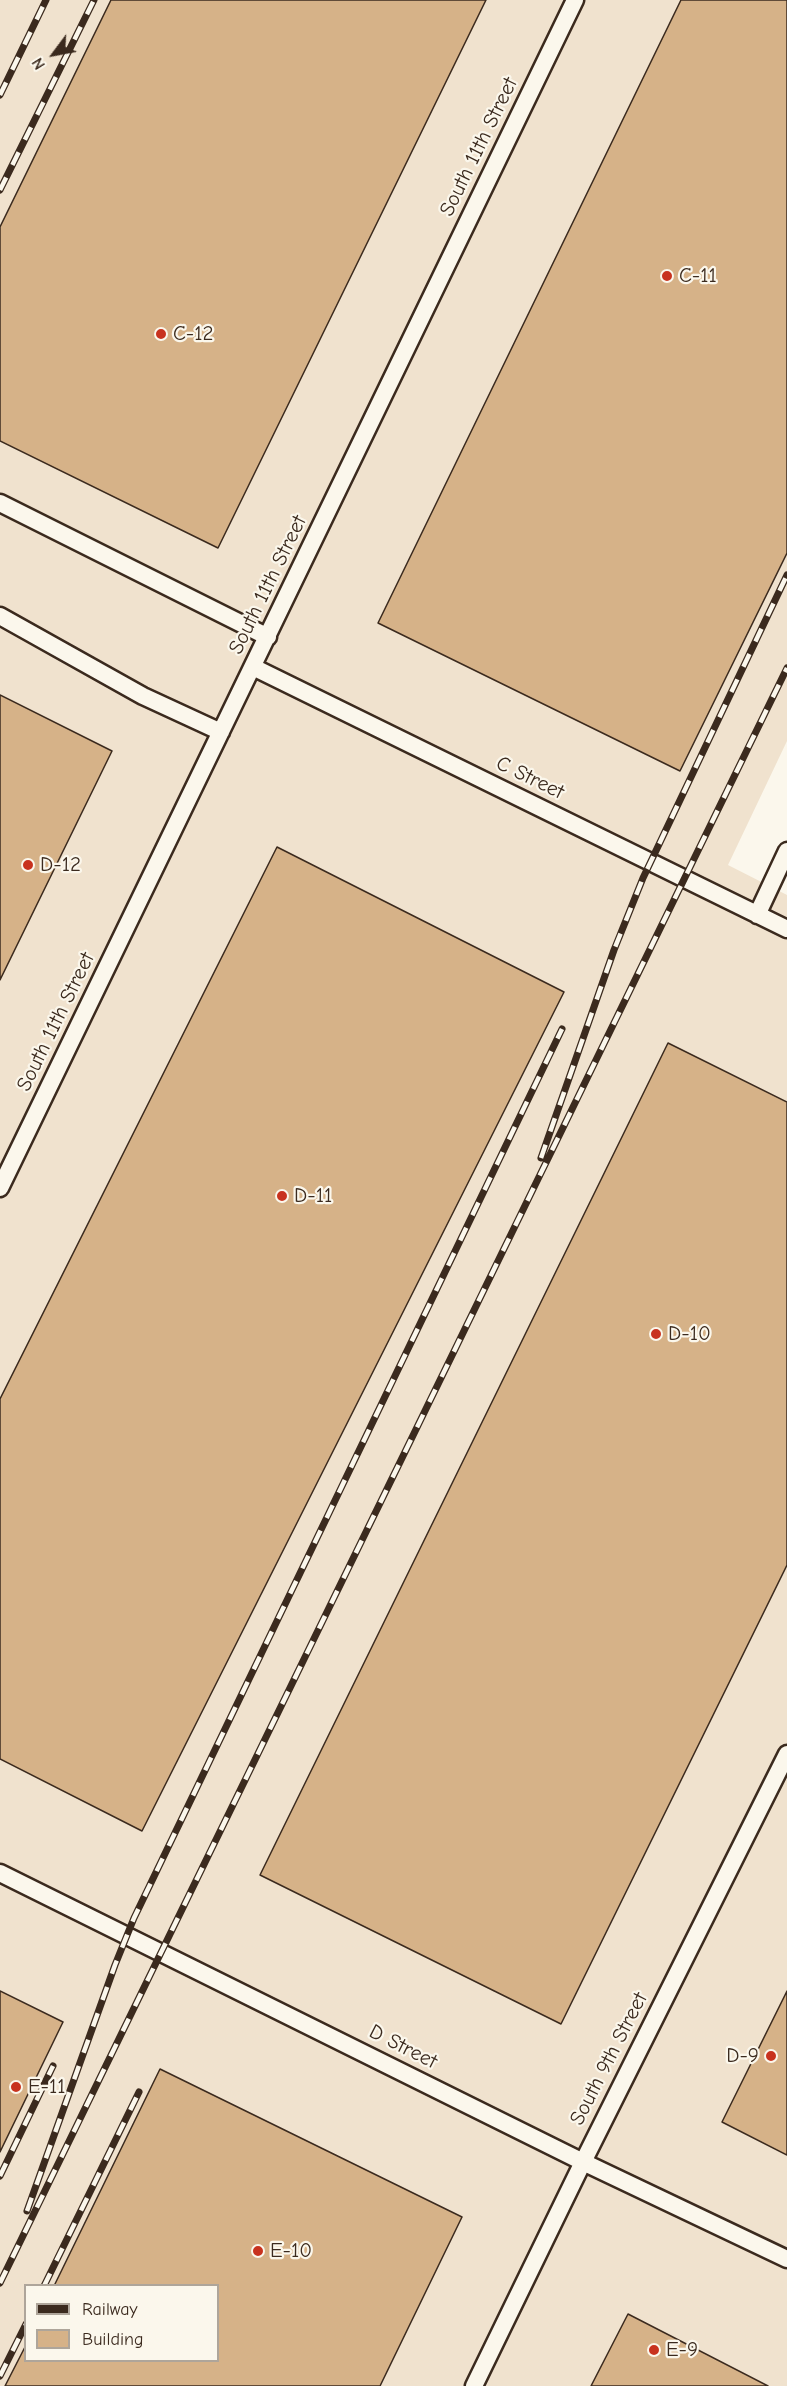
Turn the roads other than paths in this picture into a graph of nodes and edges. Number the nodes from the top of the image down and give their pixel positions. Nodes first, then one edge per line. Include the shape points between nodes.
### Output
1 (575, 0) edge
2 (0, 503) edge
3 (0, 616) edge
4 (268, 637) junction
5 (253, 667) junction
6 (221, 732) junction
7 (787, 851) edge
8 (757, 915) junction
9 (787, 929) edge
10 (0, 1188) edge
11 (787, 1754) edge
12 (0, 1873) edge
13 (583, 2162) junction
14 (787, 2259) edge
15 (474, 2386) edge

1 - 4 lane, South 11th Street
2 - 4 lane
3 - 6 lane via 143,696
4 - 5 lane, South 11th Street
5 - 6 lane, South 11th Street
5 - 8 lane, C Street
6 - 10 lane, South 11th Street
7 - 8 lane
8 - 9 lane, C Street
11 - 13 lane, South 9th Street
12 - 13 lane, D Street
13 - 14 lane, D Street
13 - 15 lane, South 9th Street

